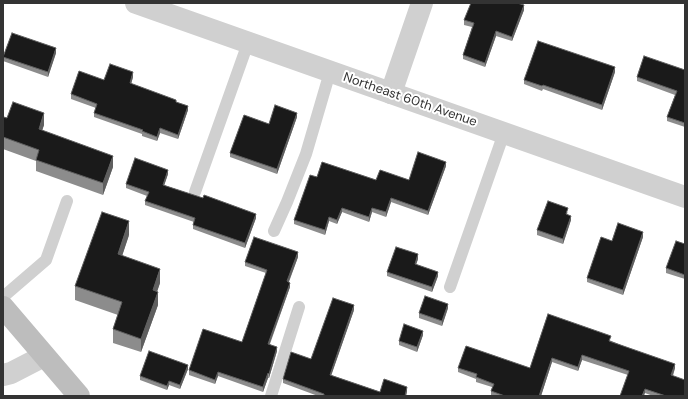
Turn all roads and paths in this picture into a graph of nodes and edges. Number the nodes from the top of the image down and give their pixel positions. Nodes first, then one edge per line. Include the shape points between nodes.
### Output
1 (136, 3) edge
2 (422, 3) edge
3 (248, 43) junction
4 (330, 72) junction
5 (391, 93) junction
6 (504, 133) junction
7 (195, 192) dead end
8 (685, 197) edge
9 (67, 201) dead end
10 (274, 231) dead end
11 (450, 287) dead end
12 (3, 297) edge
13 (3, 307) edge
14 (299, 307) dead end
15 (44, 356) junction
16 (3, 375) edge
17 (79, 396) edge
18 (271, 396) edge

1 - 3 street, Northeast 60th Avenue
2 - 5 street
3 - 4 street, Northeast 60th Avenue
3 - 7 lane
4 - 5 street, Northeast 60th Avenue
4 - 10 lane via 306,154
5 - 6 street, Northeast 60th Avenue
6 - 8 street, Northeast 60th Avenue
6 - 11 lane
9 - 12 lane via 46,260
13 - 15 main road
14 - 18 lane
15 - 16 street
15 - 17 main road

